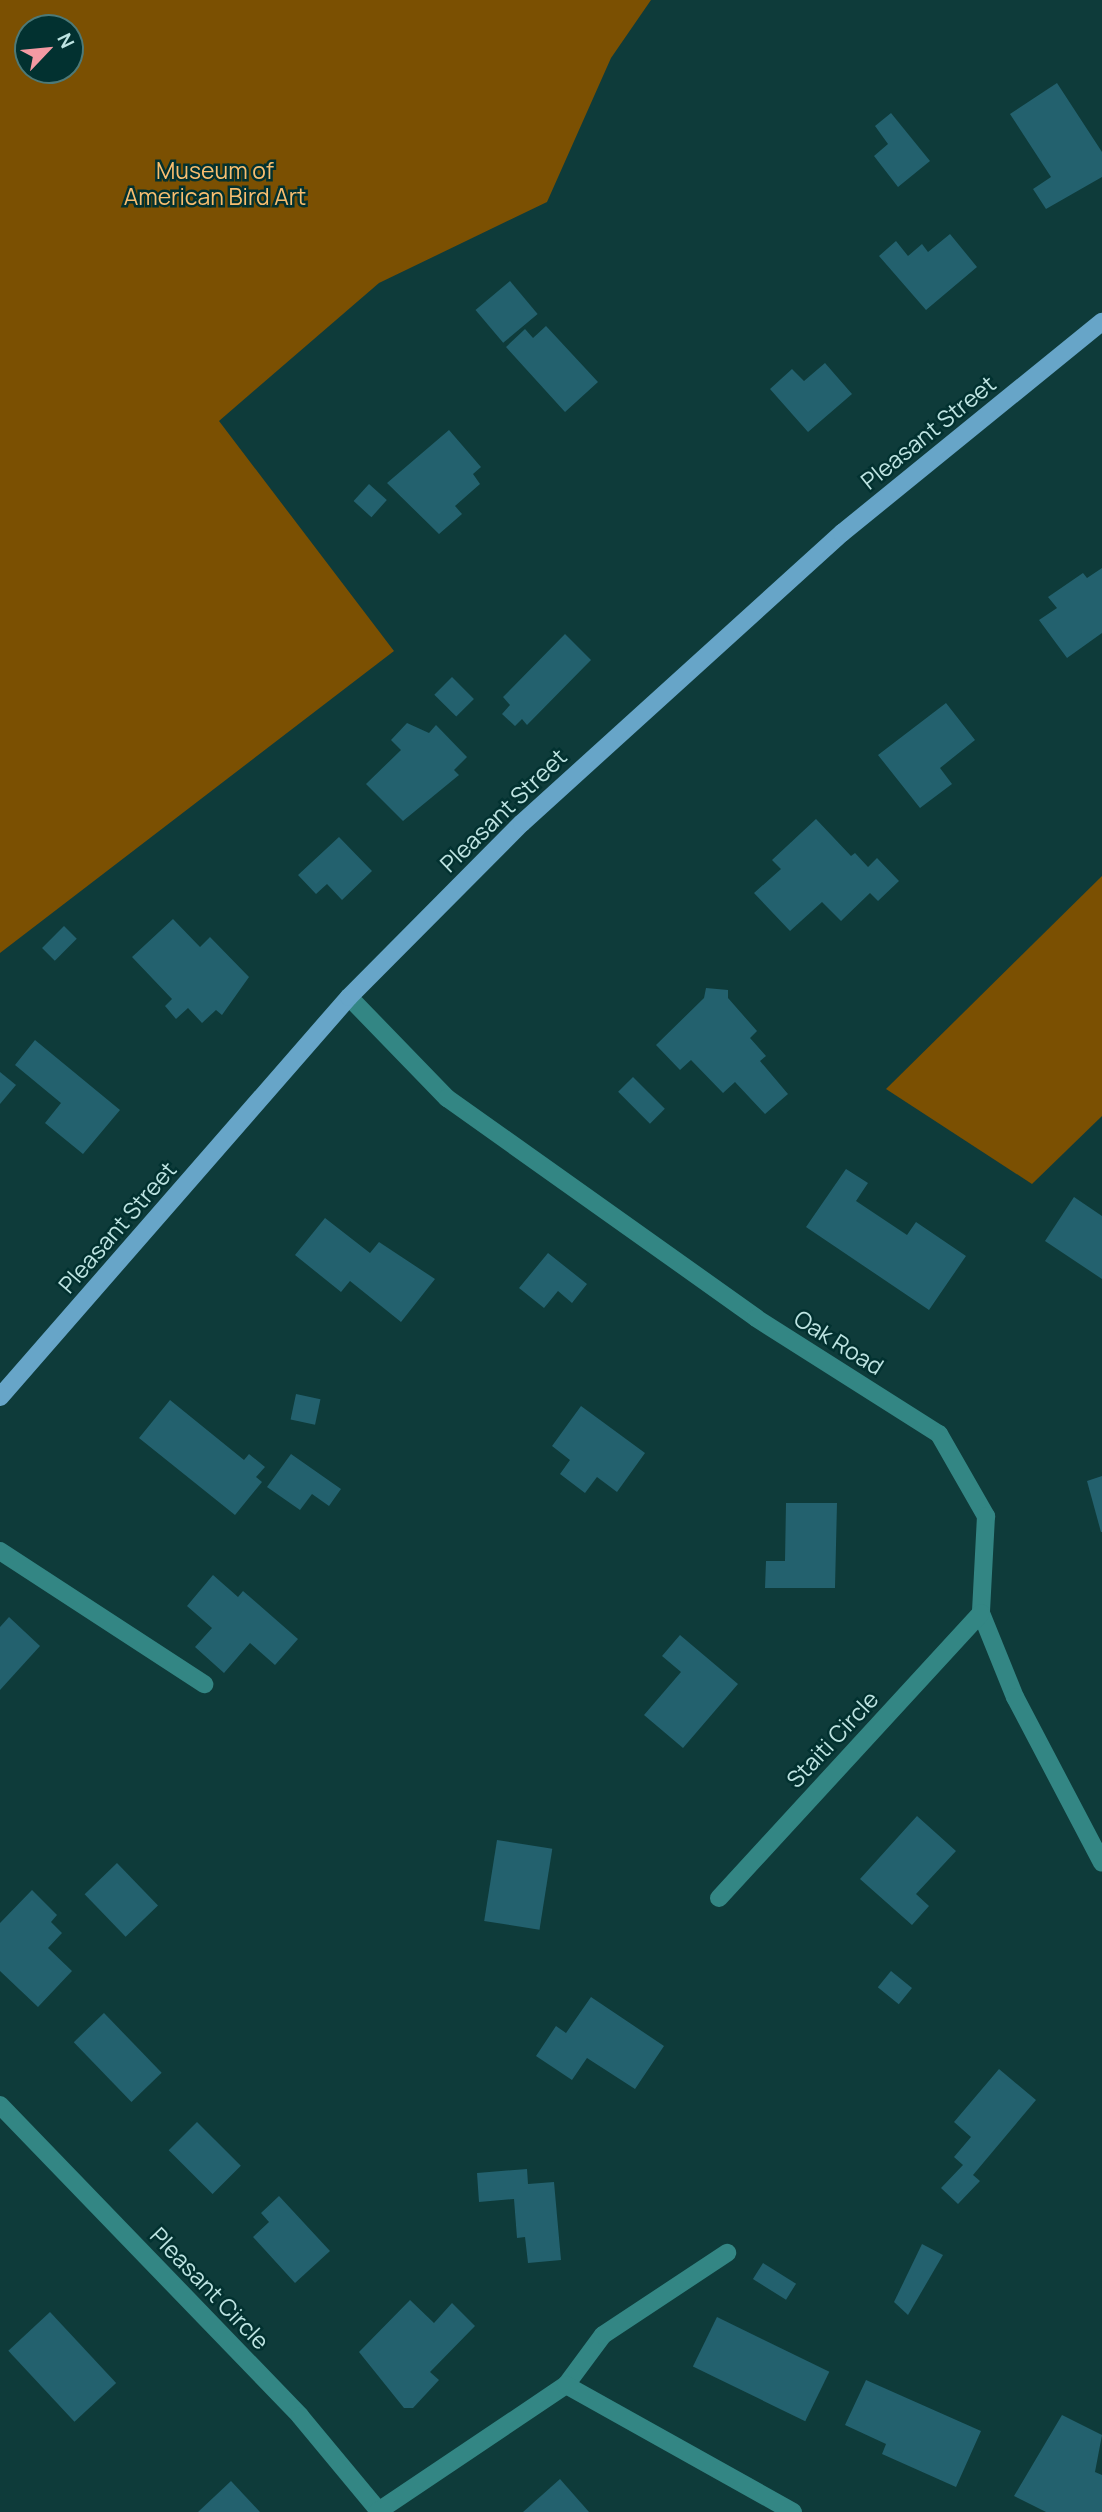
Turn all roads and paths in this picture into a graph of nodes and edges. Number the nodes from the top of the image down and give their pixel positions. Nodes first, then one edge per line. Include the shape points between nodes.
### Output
1 (1102, 322) edge
2 (349, 997) junction
3 (0, 1397) edge
4 (0, 1550) edge
5 (981, 1613) junction
6 (204, 1684) dead end
7 (1102, 1863) edge
8 (719, 1898) dead end
9 (0, 2105) edge
10 (727, 2253) dead end
11 (566, 2385) junction
12 (377, 2511) edge
13 (793, 2512) edge

1 - 2 main road, Pleasant Street via 842,533 702,657 522,823
2 - 3 main road, Pleasant Street
2 - 5 street, Oak Road via 447,1098 756,1318 939,1434 986,1516
4 - 6 street
5 - 7 street, Oak Road via 1015,1697
5 - 8 street, Staiti Circle
9 - 12 street, Pleasant Circle via 300,2416
10 - 11 street, Pleasant Circle via 603,2335
11 - 12 street, Pleasant Circle
11 - 13 street

